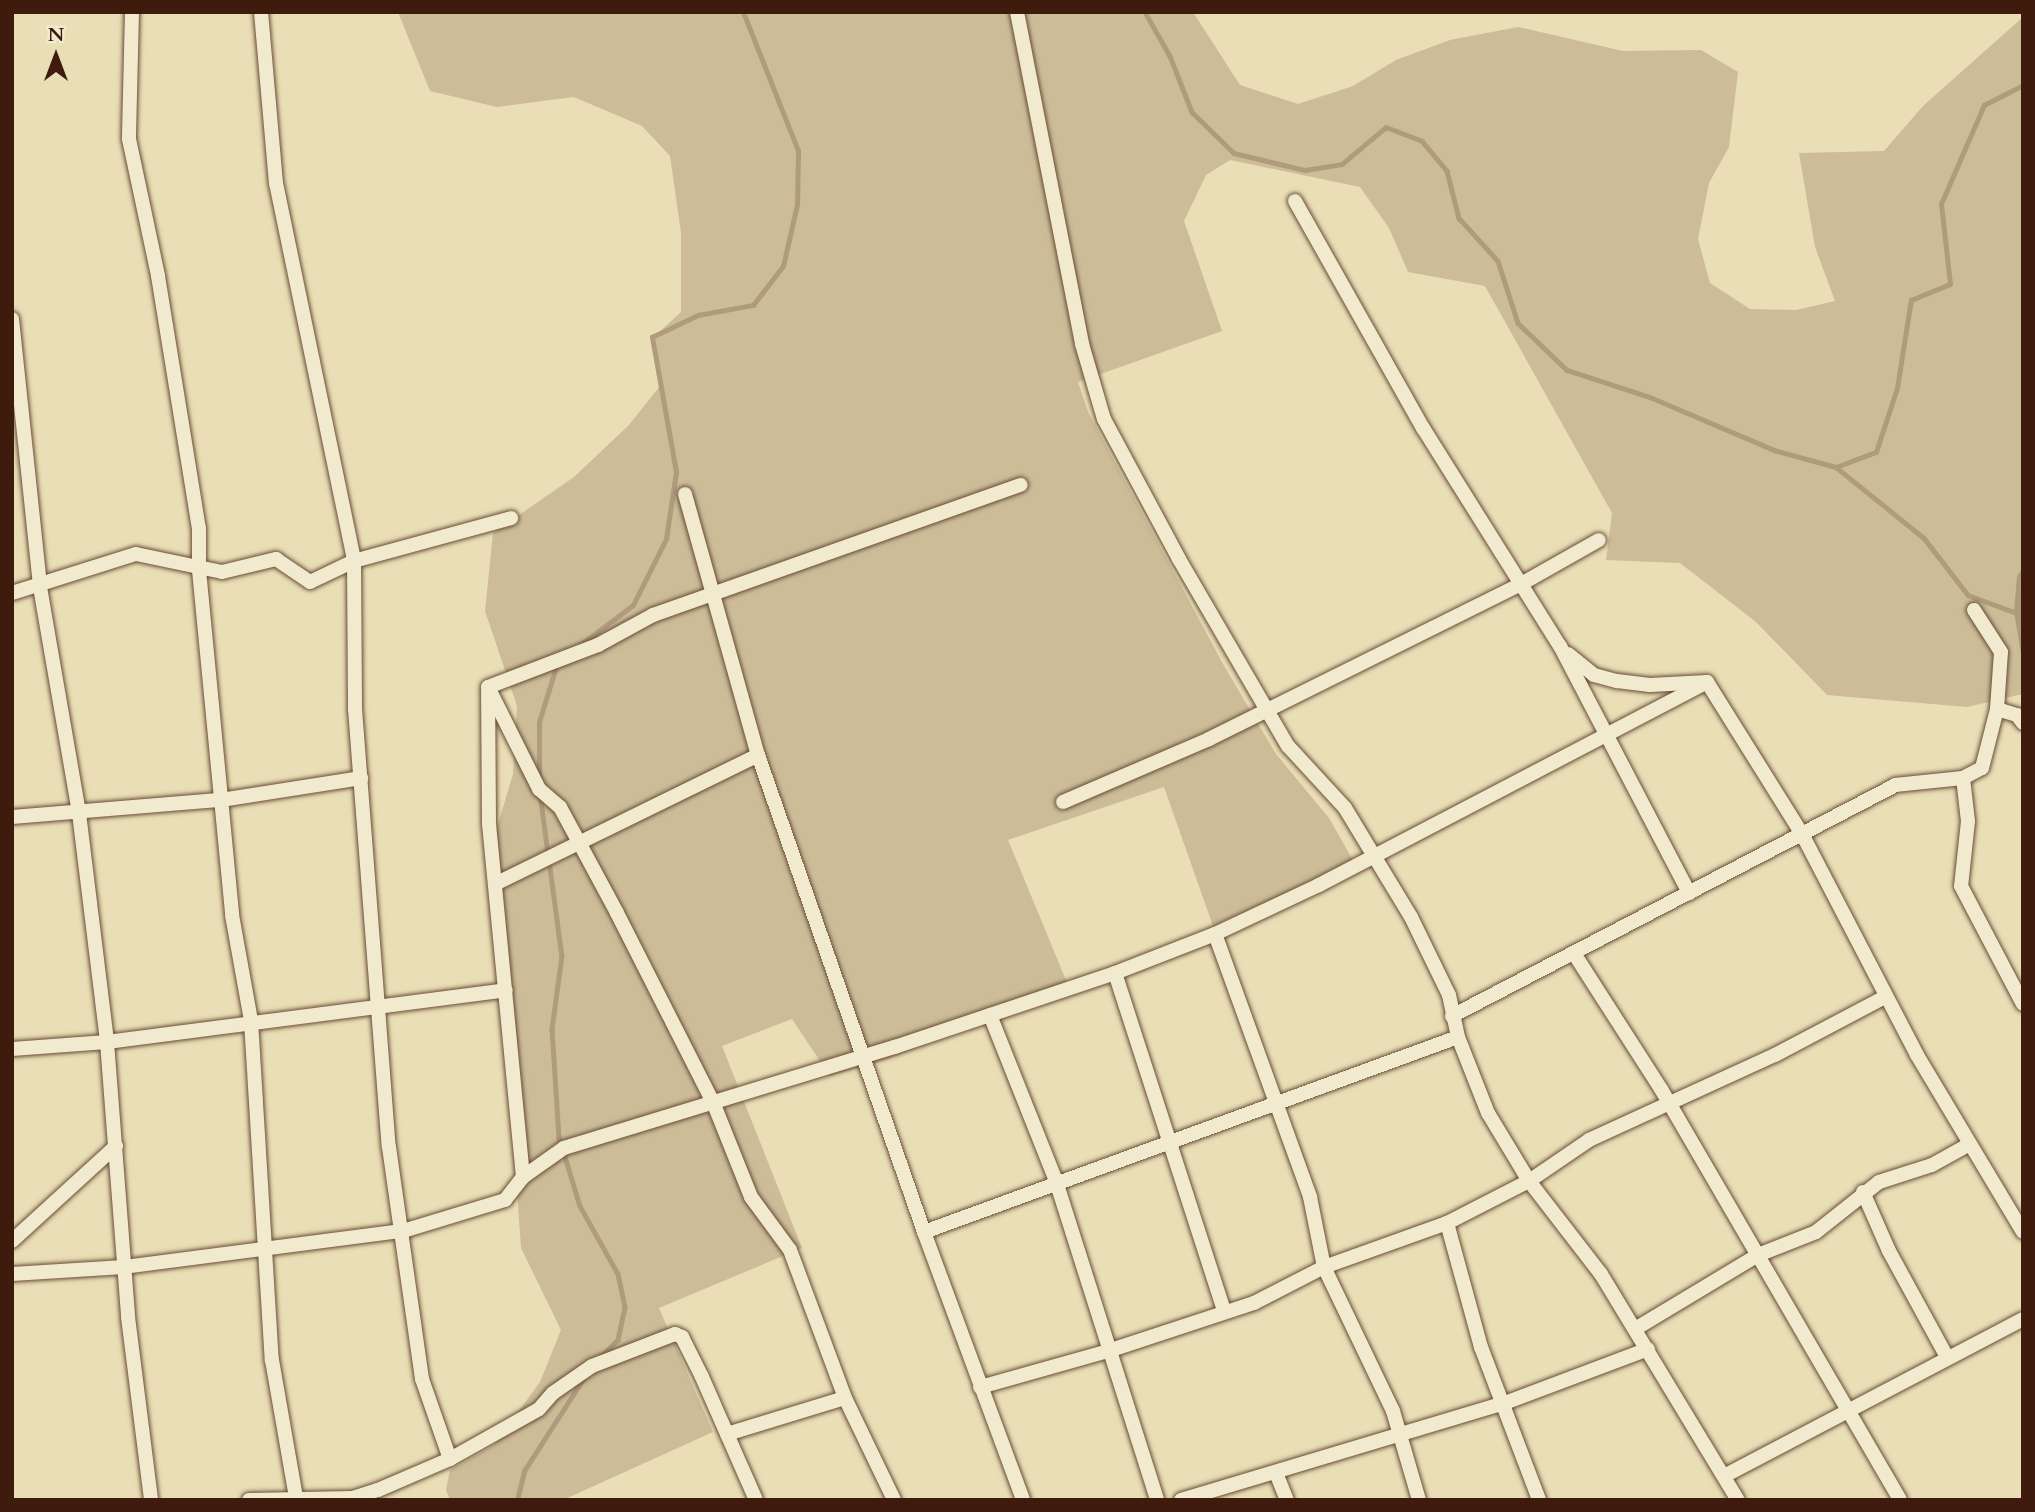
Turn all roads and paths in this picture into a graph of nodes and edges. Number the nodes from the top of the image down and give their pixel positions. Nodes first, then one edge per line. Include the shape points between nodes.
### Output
1 (132, 12) edge
2 (261, 12) edge
3 (1017, 12) edge
4 (1295, 201) dead end
5 (12, 319) edge
6 (1021, 485) dead end
7 (685, 495) dead end
8 (511, 518) dead end
9 (1599, 540) dead end
10 (354, 561) junction
11 (200, 570) junction
12 (1524, 583) junction
13 (40, 587) junction
14 (12, 593) edge
15 (716, 593) junction
16 (1974, 610) dead end
17 (1560, 646) junction
18 (1707, 682) junction
19 (488, 687) junction
20 (1267, 708) junction
21 (1997, 709) junction
22 (2023, 723) edge
23 (1604, 733) junction
24 (758, 755) junction
25 (361, 778) junction
26 (1963, 778) junction
27 (220, 800) junction
28 (1063, 802) dead end
29 (79, 813) junction
30 (12, 817) edge
31 (1802, 834) junction
32 (580, 846) junction
33 (1373, 854) junction
34 (495, 884) junction
35 (1689, 893) junction
36 (1215, 934) junction
37 (1575, 955) junction
38 (1115, 973) junction
39 (506, 990) junction
40 (1885, 997) junction
41 (377, 1004) junction
42 (2023, 1004) edge
43 (990, 1015) junction
44 (1452, 1016) junction
45 (251, 1021) junction
46 (1458, 1037) junction
47 (107, 1042) junction
48 (12, 1049) edge
49 (865, 1056) junction
50 (713, 1102) junction
51 (1275, 1102) junction
52 (1668, 1104) junction
53 (1169, 1143) junction
54 (1968, 1145) junction
55 (116, 1146) junction
56 (523, 1177) junction
57 (1056, 1181) junction
58 (1529, 1181) junction
59 (1863, 1192) junction
60 (1447, 1223) junction
61 (2021, 1224) edge
62 (402, 1231) junction
63 (924, 1232) junction
64 (12, 1241) edge
65 (265, 1247) junction
66 (1758, 1255) junction
67 (124, 1267) junction
68 (1324, 1267) junction
69 (12, 1274) edge
70 (1224, 1311) junction
71 (2023, 1319) edge
72 (1636, 1329) junction
73 (1648, 1349) junction
74 (1108, 1351) junction
75 (1947, 1357) junction
76 (980, 1387) junction
77 (845, 1398) junction
78 (1502, 1404) junction
79 (1845, 1411) junction
80 (727, 1434) junction
81 (1401, 1436) junction
82 (450, 1459) junction
83 (1276, 1474) junction
84 (1726, 1475) junction
85 (296, 1498) junction
86 (351, 1499) edge
87 (150, 1500) edge
88 (249, 1500) edge
89 (756, 1500) edge
90 (894, 1500) edge
91 (1023, 1500) edge
92 (1157, 1500) edge
93 (1181, 1500) edge
94 (1287, 1500) edge
95 (1419, 1500) edge
96 (1539, 1500) edge
97 (1738, 1500) edge
98 (1900, 1500) edge

1 - 11 street via 129,139 160,289 200,528
2 - 10 street via 276,183
3 - 20 street via 1082,344 1104,419
4 - 12 street via 1423,428
5 - 13 street
6 - 15 street
7 - 15 street
8 - 10 street
9 - 12 street
10 - 11 street via 310,582 276,559 222,572
10 - 25 street via 355,709
11 - 13 street via 136,554
11 - 27 street
12 - 17 street
12 - 20 street
13 - 14 street
13 - 29 street
15 - 19 street via 653,615 526,676
15 - 24 street
16 - 21 street via 2001,652
17 - 18 street via 1594,676 1650,685
17 - 23 street
18 - 23 street
18 - 31 street
19 - 32 street via 539,789 560,807
19 - 34 street via 489,824
20 - 28 street via 1209,739
20 - 33 street via 1288,746 1345,808
21 - 22 street via 2017,715
21 - 26 street via 1986,762
23 - 33 street
23 - 35 street
24 - 32 street
24 - 49 street
25 - 27 street
25 - 41 street
26 - 31 street via 1895,785
26 - 42 street via 1968,821 1961,886
27 - 29 street
27 - 45 street via 232,915
29 - 30 street
29 - 47 street
31 - 35 street
31 - 40 street
32 - 34 street
32 - 50 street
33 - 36 street via 1319,886
33 - 44 street via 1422,939 1449,995
34 - 39 street
35 - 37 street
36 - 38 street
36 - 51 street
37 - 44 street
37 - 52 street
38 - 43 street
38 - 53 street
39 - 41 street
39 - 56 street
40 - 52 street
40 - 54 street
41 - 45 street
41 - 62 street via 389,1147
43 - 49 street
43 - 57 street
44 - 46 street
45 - 47 street
45 - 65 street
46 - 51 street
46 - 58 street via 1488,1113
47 - 48 street
47 - 55 street
49 - 50 street
49 - 63 street
50 - 56 street via 564,1148
50 - 77 street via 751,1197 790,1250
51 - 53 street
51 - 68 street via 1310,1197
52 - 58 street via 1589,1140
52 - 66 street
53 - 57 street
53 - 70 street
54 - 59 street via 1932,1165
54 - 61 street
55 - 64 street
55 - 67 street
56 - 62 street via 505,1200
57 - 63 street
57 - 74 street
58 - 60 street
58 - 72 street via 1601,1274
59 - 66 street via 1816,1232
59 - 75 street via 1889,1251
60 - 68 street
60 - 78 street via 1477,1335
62 - 65 street
62 - 82 street via 422,1379
63 - 76 street
65 - 67 street
65 - 85 street via 272,1360
66 - 72 street
66 - 79 street
67 - 69 street
67 - 87 street
68 - 70 street via 1254,1303
68 - 81 street
70 - 74 street
71 - 75 street
72 - 73 street
73 - 78 street
73 - 84 street
74 - 76 street
74 - 92 street
75 - 79 street
76 - 91 street
77 - 80 street
77 - 90 street
78 - 81 street
78 - 96 street
79 - 84 street
79 - 98 street
80 - 82 street via 682,1336 675,1334 592,1366 553,1393 539,1409
80 - 89 street
81 - 83 street
81 - 95 street
82 - 86 street
83 - 93 street
83 - 94 street
84 - 97 street
85 - 86 street
85 - 88 street

